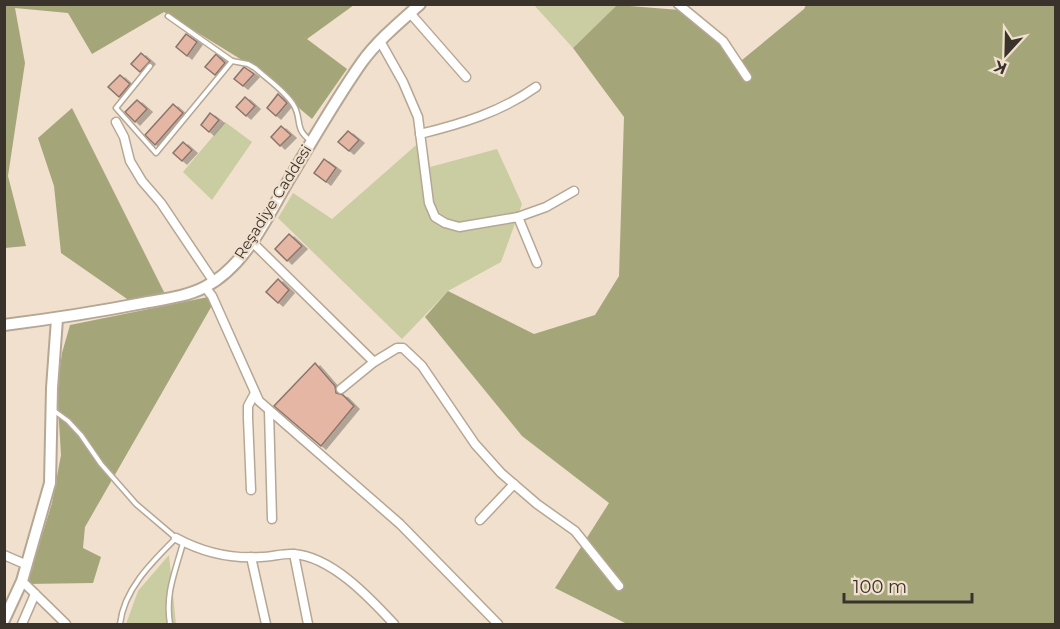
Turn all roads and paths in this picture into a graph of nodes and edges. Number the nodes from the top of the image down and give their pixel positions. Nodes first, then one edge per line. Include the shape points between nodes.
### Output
1 (420, 4) edge
2 (678, 4) edge
3 (410, 13) junction
4 (168, 16) dead end
5 (380, 40) junction
6 (232, 61) junction
7 (150, 66) dead end
8 (466, 77) dead end
9 (747, 77) dead end
10 (536, 87) dead end
11 (116, 122) dead end
12 (420, 134) junction
13 (311, 142) junction
14 (574, 191) dead end
15 (518, 217) junction
16 (252, 242) junction
17 (537, 263) dead end
18 (210, 284) junction
19 (57, 319) junction
20 (4, 325) edge
21 (374, 362) junction
22 (341, 389) dead end
23 (255, 393) junction
24 (52, 409) junction
25 (269, 411) junction
26 (514, 484) junction
27 (251, 490) dead end
28 (272, 519) dead end
29 (480, 520) dead end
30 (180, 540) junction
31 (294, 554) junction
32 (4, 555) edge
33 (251, 557) junction
34 (27, 565) junction
35 (22, 581) junction
36 (619, 586) dead end
37 (35, 594) junction
38 (4, 621) edge
39 (22, 624) edge
40 (66, 624) edge
41 (120, 624) edge
42 (170, 624) edge
43 (266, 624) edge
44 (308, 624) edge
45 (394, 624) edge
46 (498, 624) edge

1 - 3 street, Reşadiye Caddesi
2 - 9 street via 723,41
3 - 5 street, Reşadiye Caddesi
3 - 8 street
4 - 6 lane
5 - 12 street via 403,82
5 - 13 street, Reşadiye Caddesi
6 - 7 lane via 156,153 116,108
6 - 13 lane via 255,68 291,101 300,132
10 - 12 street via 470,122
11 - 18 street via 130,161 161,203
12 - 15 street via 429,203 435,217 459,227
13 - 16 street, Reşadiye Caddesi
14 - 15 street
15 - 17 street
16 - 18 street, Reşadiye Caddesi via 233,266
16 - 21 street
18 - 19 street, Reşadiye Caddesi via 185,295
18 - 23 street
19 - 20 street, Reşadiye Caddesi
19 - 24 street
21 - 22 street
21 - 26 street via 397,348 404,349 422,366 475,444
23 - 25 street via 258,402
23 - 27 street via 248,406
24 - 30 lane via 81,435 136,504
24 - 34 street via 50,483
25 - 28 street
25 - 46 street via 400,524
26 - 29 street
26 - 36 street via 575,531
30 - 33 street via 225,555
30 - 41 lane via 132,590
30 - 42 lane via 168,602
31 - 33 street
31 - 44 street
31 - 45 street via 322,563 346,578
32 - 34 street
33 - 43 street
34 - 35 street
35 - 37 street
35 - 38 street
37 - 39 street
37 - 40 street

